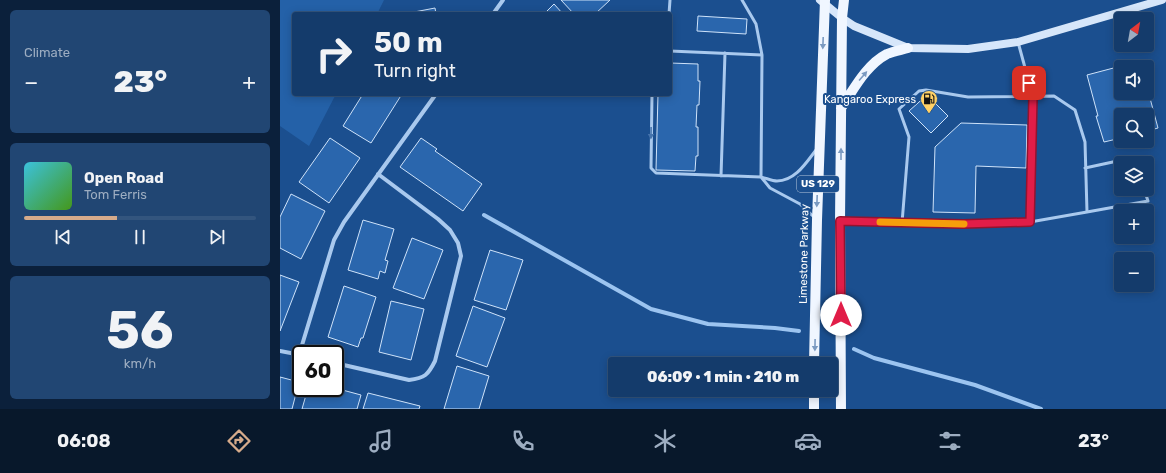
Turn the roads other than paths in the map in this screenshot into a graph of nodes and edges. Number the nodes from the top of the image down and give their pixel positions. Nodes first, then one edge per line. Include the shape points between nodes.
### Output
1 (503, 0) edge
2 (670, 0) edge
3 (742, 0) edge
4 (844, 0) edge
5 (1162, 0) edge
6 (823, 1) edge
7 (494, 12) edge
8 (669, 12) edge
9 (842, 18) junction
10 (1018, 42) junction
11 (908, 48) junction
12 (672, 50) edge
13 (725, 54) junction
14 (762, 55) junction
15 (435, 96) edge
16 (652, 96) edge
17 (1033, 97) junction
18 (841, 108) junction
19 (819, 146) junction
20 (1114, 162) edge
21 (1085, 168) junction
22 (378, 174) junction
23 (721, 176) junction
24 (761, 177) junction
25 (1146, 196) edge
26 (1087, 212) junction
27 (817, 220) junction
28 (840, 221) junction
29 (1030, 222) junction
30 (902, 223) junction
31 (303, 345) edge
32 (280, 351) edge
33 (292, 353) edge
34 (814, 357) edge
35 (344, 365) edge
36 (814, 397) edge
37 (814, 409) edge
38 (841, 409) edge

1 - 7 street
2 - 8 lane
3 - 14 lane via 756,24
4 - 9 main road, US 129
5 - 10 main road
6 - 9 main road
6 -> 19 main road, Limestone Parkway / US 129
9 - 11 main road via 854,26
9 - 18 main road, US 129
10 - 11 main road via 968,49
10 - 17 lane
18 -> 11 main road via 858,82 880,58
12 - 13 lane
13 - 14 lane
13 - 23 lane
14 - 24 lane
15 - 22 street
16 -> 23 lane via 651,168 656,173
17 - 21 lane via 1054,96 1075,110 1084,142
17 - 29 lane
17 - 30 lane via 968,98 926,90 919,91 899,109 910,137
28 -> 18 main road, US 129
19 - 24 lane via 804,166 789,178 777,181
19 -> 27 main road, Limestone Parkway / US 129
20 - 21 lane
21 - 26 lane
22 - 31 street via 334,240
22 - 35 street via 450,230 458,243 461,256 436,361 429,372 421,379 409,380
23 - 24 lane
24 - 27 lane via 770,188 800,204
25 - 26 lane via 1148,202
26 - 29 lane
27 -> 34 main road, Limestone Parkway / US 129
28 - 30 lane
28 - 38 main road, US 129
29 - 30 lane
32 - 33 street
36 - 37 main road

